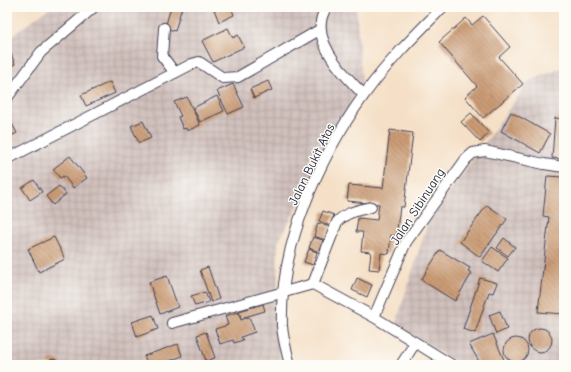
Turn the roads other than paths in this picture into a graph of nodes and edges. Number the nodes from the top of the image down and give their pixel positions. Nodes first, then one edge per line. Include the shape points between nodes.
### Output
1 (94, 7) edge
2 (326, 7) edge
3 (443, 7) edge
4 (164, 28) dead end
5 (321, 29) junction
6 (175, 73) junction
7 (364, 95) junction
8 (7, 98) edge
9 (14, 156) dead end
10 (564, 167) edge
11 (372, 207) dead end
12 (313, 284) junction
13 (284, 291) junction
14 (374, 317) junction
15 (172, 323) dead end
16 (415, 343) junction
17 (290, 365) edge
18 (401, 365) edge
19 (452, 365) edge

1 - 8 street via 41,52
2 - 5 street
3 - 7 street, Jalan Bukit Atas via 388,64
4 - 6 street via 162,56
5 - 6 street via 238,77 223,78 199,62
5 - 7 street via 328,51 345,76
6 - 9 street
7 - 13 street, Jalan Bukit Atas via 328,155 302,213 292,244
10 - 14 street, Jalan Sibinuang via 485,151 473,153 406,242
11 - 12 street via 342,216 337,222
12 - 13 street
12 - 14 street
13 - 15 street
13 - 17 street, Jalan Bukit Atas via 283,332
14 - 16 street
16 - 18 street
16 - 19 street

